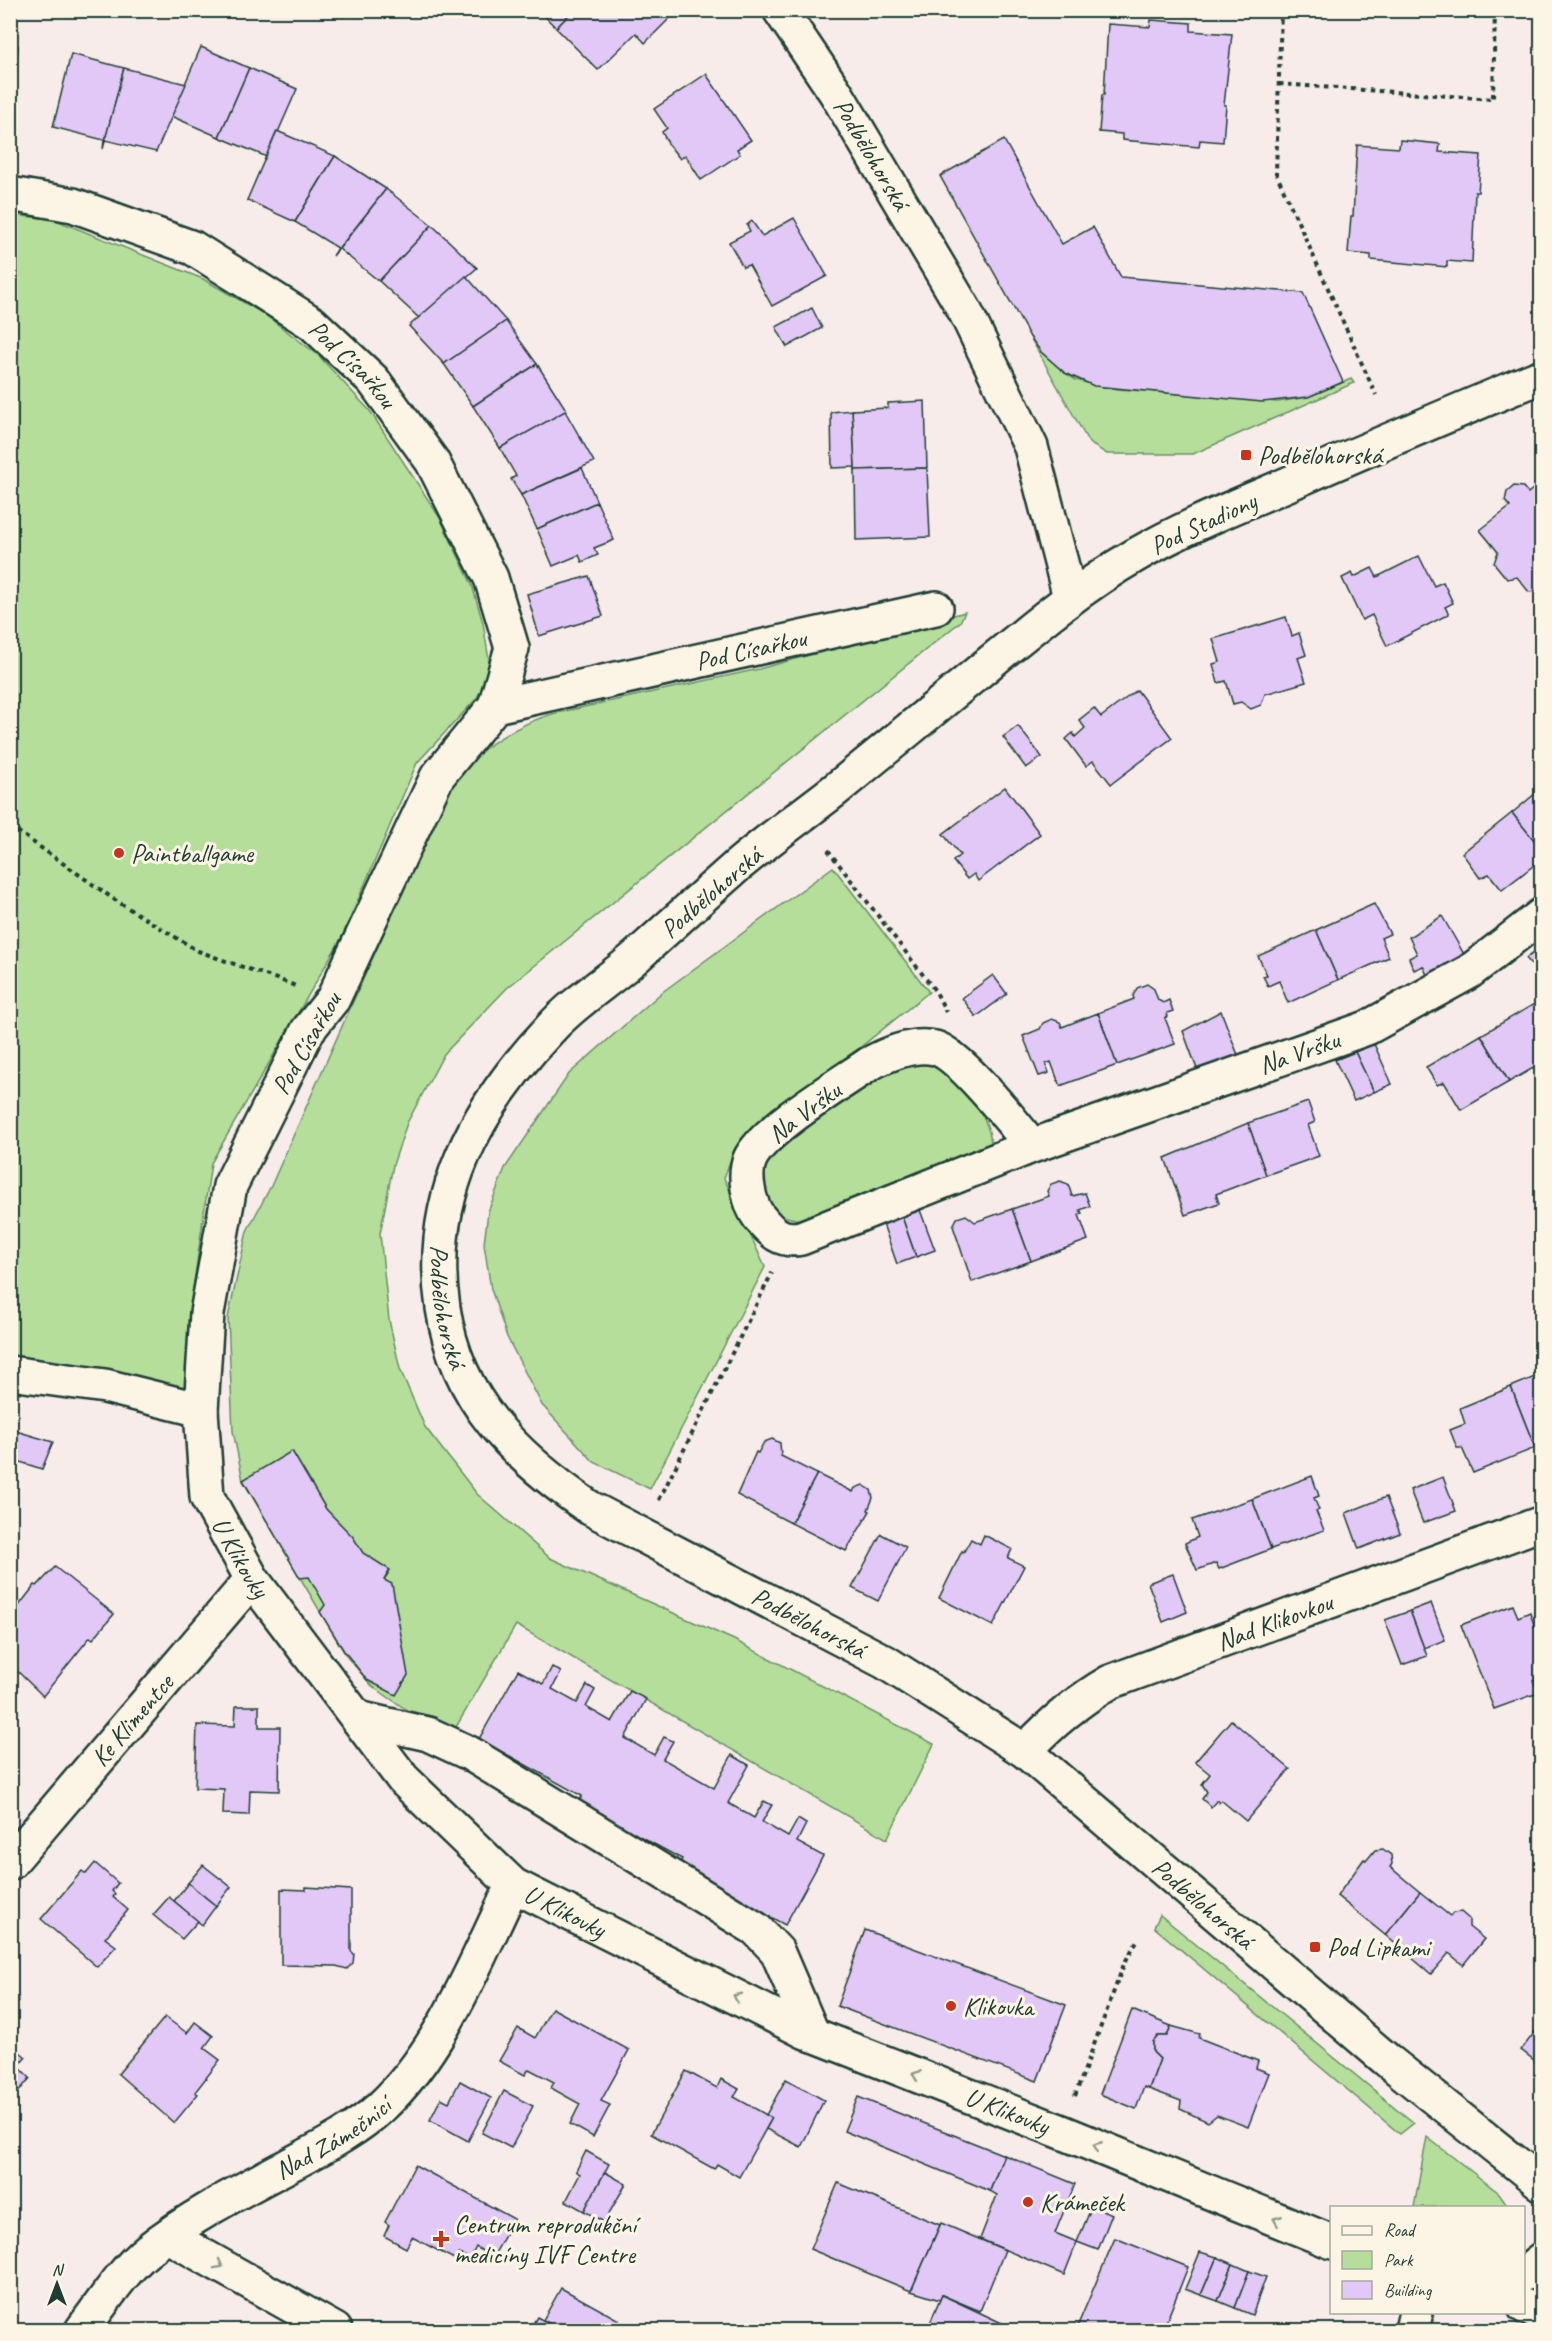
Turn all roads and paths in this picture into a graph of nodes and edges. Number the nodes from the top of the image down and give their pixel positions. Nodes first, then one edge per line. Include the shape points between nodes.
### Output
1 (780, 10) edge
2 (1281, 10) edge
3 (1495, 10) edge
4 (1279, 84) junction
5 (10, 194) edge
6 (1542, 376) edge
7 (1376, 395) dead end
8 (1070, 597) junction
9 (936, 608) dead end
10 (495, 706) junction
11 (10, 826) edge
12 (828, 850) dead end
13 (1542, 915) edge
14 (936, 992) dead end
15 (333, 999) junction
16 (1032, 1146) junction
17 (774, 1269) dead end
18 (10, 1373) edge
19 (201, 1410) junction
20 (657, 1504) dead end
21 (1542, 1523) edge
22 (252, 1579) junction
23 (358, 1718) junction
24 (1025, 1751) junction
25 (10, 1863) edge
26 (513, 1885) junction
27 (1138, 1939) dead end
28 (813, 2035) junction
29 (1075, 2096) dead end
30 (1542, 2184) edge
31 (168, 2236) junction
32 (1330, 2241) edge
33 (1542, 2260) edge
34 (1525, 2273) edge
35 (1525, 2306) edge
36 (1416, 2314) edge
37 (1542, 2315) edge
38 (82, 2331) edge
39 (335, 2331) edge
40 (1412, 2331) edge

1 - 8 street, Podbělohorská via 836,93 965,311 1031,447
2 - 4 path
3 - 4 path via 1493,99
4 - 7 path via 1276,173
5 - 10 street, Pod Císařkou via 73,205 193,248 312,324 373,380 432,461 492,578 512,648
6 - 8 street, Pod Stadiony via 1167,537
8 - 24 street, Podbělohorská via 740,864 552,1026 505,1083 464,1151 450,1183 439,1250 439,1285 456,1361 472,1394 521,1456 590,1508 885,1662
9 - 10 street, Pod Císařkou
10 - 15 street, Pod Císařkou via 437,777
11 - 15 path via 115,900 198,951
12 - 14 path
13 - 16 street, Na Vršku via 1469,972 1367,1028
15 - 19 street, Pod Císařkou via 308,1030 230,1186 207,1314
16 - 16 street, Na Vršku via 954,1060 935,1048 916,1048 868,1064 768,1136 750,1159 747,1172 757,1213 777,1236 788,1240
17 - 20 path
18 - 19 street via 105,1386
19 - 22 street, U Klikovky via 207,1497
21 - 24 street, Nad Klikovkou via 1110,1682 1073,1705
22 - 23 street, U Klikovky
22 - 25 street, Ke Klimentce
23 - 26 street, U Klikovky via 404,1779
23 - 28 street via 428,1734 469,1753 756,1929 777,1951
24 - 30 street, Podbělohorská via 1387,2060
28 -> 26 street, U Klikovky
26 - 31 street, Nad Zámečnicí via 439,2031 397,2091 338,2139
27 - 29 path via 1124,1964
32 -> 28 street, U Klikovky
31 - 38 street, Nad Zámečnicí via 132,2266
31 -> 39 street
33 - 34 street
35 - 37 street
36 - 40 street

